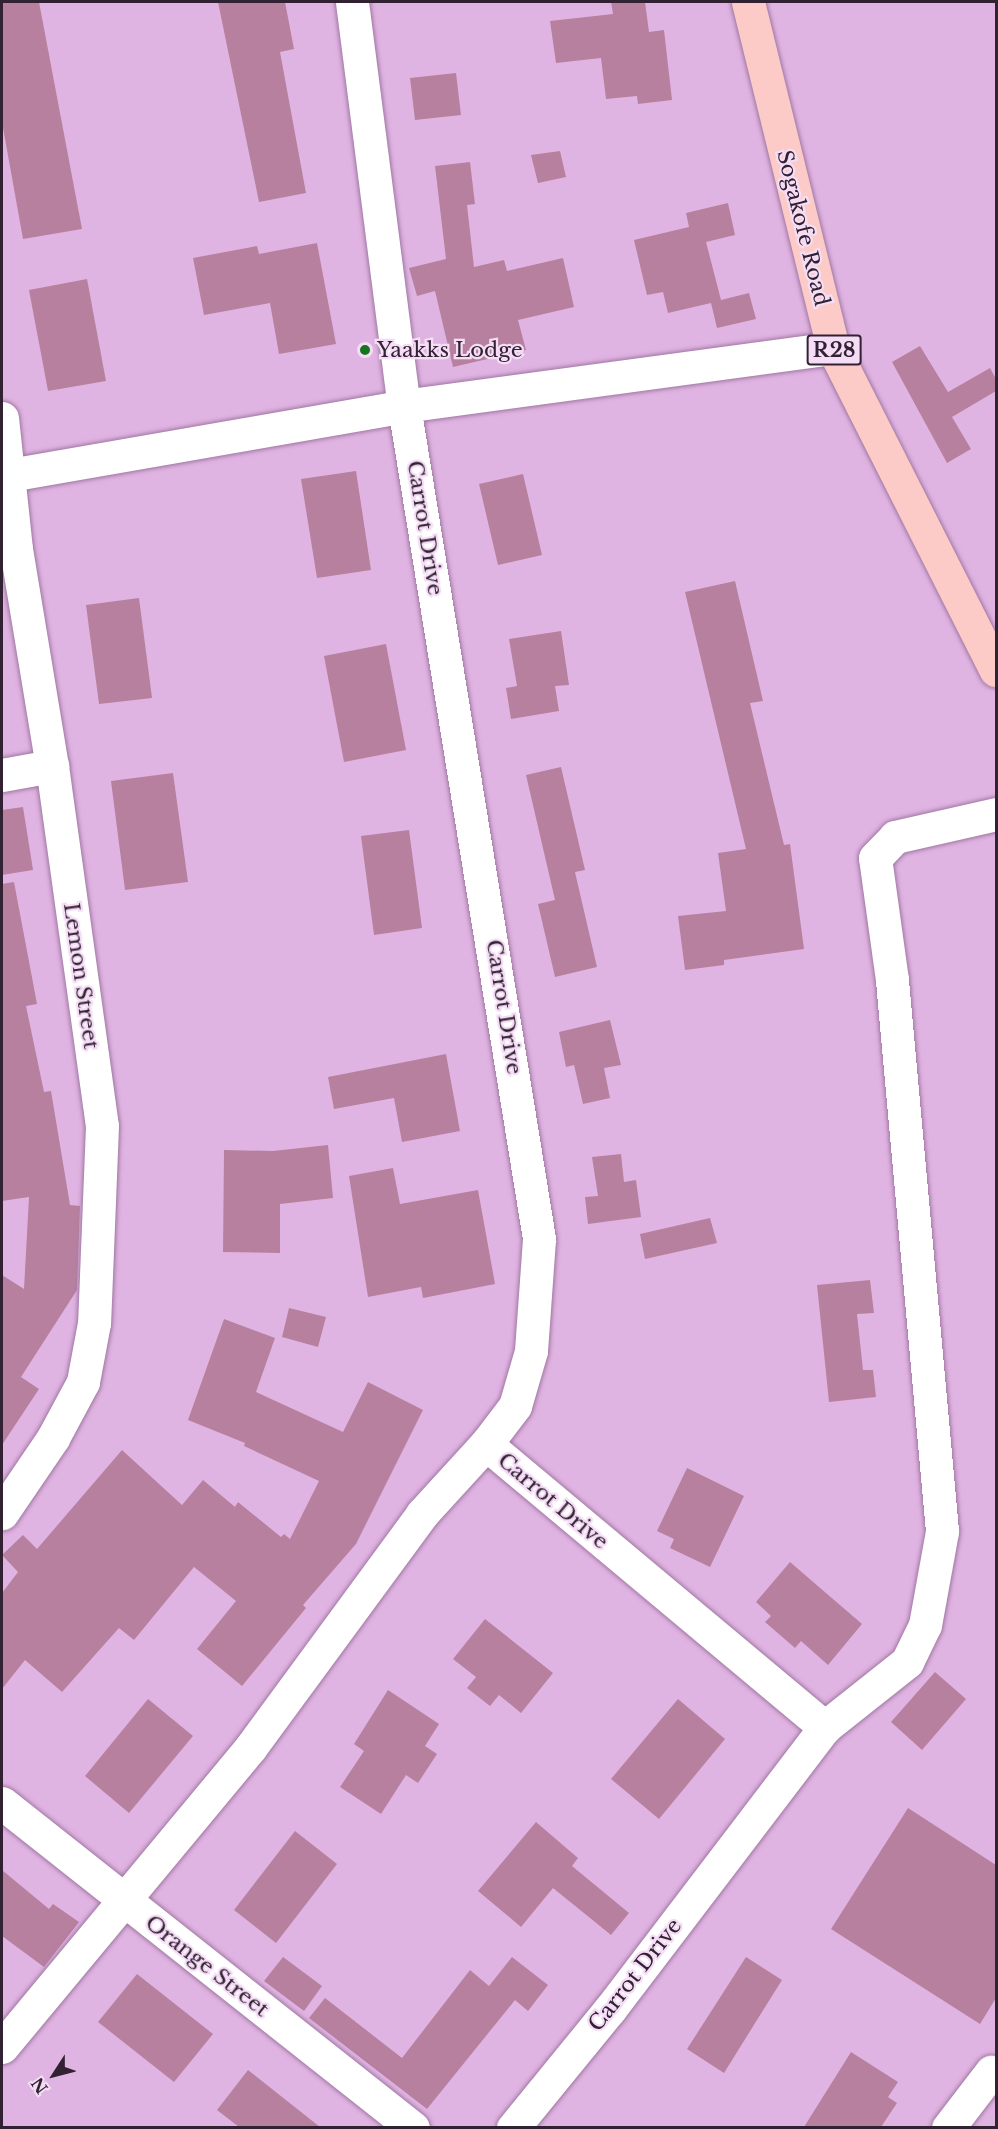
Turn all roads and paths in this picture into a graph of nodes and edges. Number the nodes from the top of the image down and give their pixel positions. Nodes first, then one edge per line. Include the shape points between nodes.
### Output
1 (352, 2) edge
2 (748, 2) edge
3 (832, 348) junction
4 (404, 406) junction
5 (2, 418) edge
6 (10, 475) junction
7 (9, 550) edge
8 (996, 670) edge
9 (52, 766) junction
10 (2, 775) edge
11 (996, 814) edge
12 (486, 1444) junction
13 (2, 1513) edge
14 (825, 1727) junction
15 (2, 1803) edge
16 (121, 1899) junction
17 (2, 2047) edge
18 (991, 2072) dead end
19 (413, 2127) edge
20 (513, 2127) edge
21 (948, 2127) edge

1 - 4 street, Carrot Drive
2 - 3 main road, Sogakofe Road / R28
3 - 4 street
3 - 8 main road, Sogakofe Road / R28
4 - 6 street
4 - 12 street, Carrot Drive via 539,1239 531,1351 514,1406
5 - 6 street, Lemon Street
6 - 7 street, Lemon Street
7 - 9 street, Lemon Street
9 - 10 street
9 - 13 street, Lemon Street via 102,1126 94,1323 83,1382 53,1438
11 - 14 street via 895,837 874,858 892,980 942,1532 925,1624 907,1662
12 - 14 street, Carrot Drive
12 - 16 street via 422,1514 251,1747
14 - 20 street, Carrot Drive via 610,2009
15 - 16 street, Orange Street
16 - 17 street
16 - 19 street, Orange Street
18 - 21 street

